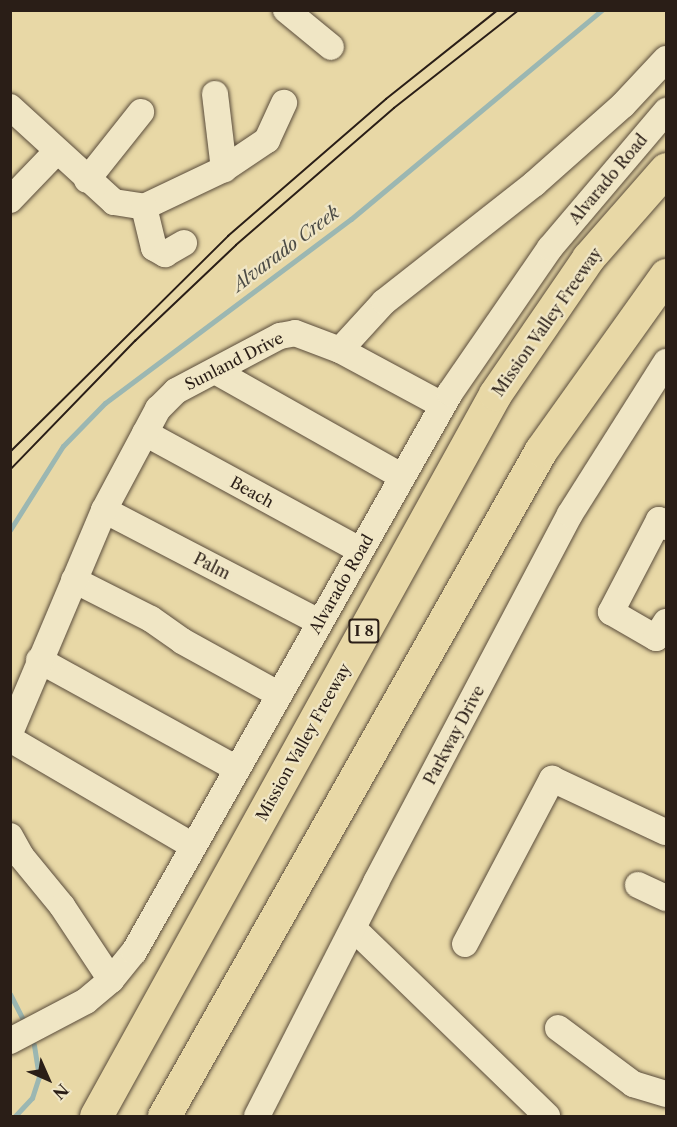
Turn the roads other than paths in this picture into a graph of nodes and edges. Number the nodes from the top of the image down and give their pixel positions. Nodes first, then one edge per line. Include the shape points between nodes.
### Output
1 (285, 10) edge
2 (331, 47) dead end
3 (666, 59) edge
4 (215, 94) dead end
5 (284, 103) dead end
6 (10, 107) edge
7 (666, 111) edge
8 (141, 112) dead end
9 (57, 151) junction
10 (232, 164) junction
11 (666, 169) edge
12 (87, 180) junction
13 (10, 201) edge
14 (144, 207) junction
15 (184, 243) dead end
16 (666, 275) edge
17 (340, 350) junction
18 (666, 362) edge
19 (215, 371) junction
20 (442, 405) junction
21 (145, 433) junction
22 (401, 476) junction
23 (104, 510) junction
24 (666, 528) edge
25 (360, 550) junction
26 (74, 580) junction
27 (319, 621) junction
28 (666, 622) edge
29 (39, 660) junction
30 (278, 694) junction
31 (10, 732) edge
32 (10, 739) edge
33 (237, 769) junction
34 (665, 832) edge
35 (10, 836) edge
36 (193, 846) junction
37 (638, 885) dead end
38 (666, 898) edge
39 (354, 929) junction
40 (465, 944) dead end
41 (111, 980) junction
42 (558, 1028) dead end
43 (10, 1041) edge
44 (666, 1094) edge
45 (96, 1116) edge
46 (164, 1116) edge
47 (257, 1116) edge
48 (547, 1116) edge

1 - 2 street
3 - 17 street via 623,105 534,184 384,302
4 - 10 street
5 - 10 street via 267,140
6 - 9 street
7 - 20 street, Alvarado Road via 550,248
8 - 12 street
9 - 12 street
9 - 13 street
10 - 14 street
11 - 45 highway, Mission Valley Freeway / I 8 via 588,258 495,394
12 - 14 street via 114,202
14 - 15 street via 154,248 165,254
16 - 46 highway via 541,450
17 - 19 street, Sunland Drive via 303,333 288,333
17 - 20 street, Sunland Drive
18 - 39 street, Parkway Drive via 570,514
19 - 21 street, Sunland Drive via 166,399
19 - 22 street
20 - 22 street, Alvarado Road
21 - 23 street, Sunland Drive
21 - 25 street, Beach
22 - 25 street, Alvarado Road
23 - 26 street, Sunland Drive
23 - 27 street, Palm
24 - 28 street via 659,520 611,612 657,638
25 - 27 street, Alvarado Road
26 - 29 street, Sunland Drive
26 - 30 street via 151,619 182,641
27 - 30 street, Alvarado Road
29 - 31 street, Sunland Drive
29 - 33 street
30 - 33 street, Alvarado Road
32 - 36 street
33 - 36 street, Alvarado Road
34 - 40 street via 552,779
35 - 41 street
36 - 41 street, Alvarado Road via 134,952
37 - 38 street
39 - 47 street, Parkway Drive
39 - 48 street
41 - 43 street, Alvarado Road via 86,1001
42 - 44 street via 633,1084

